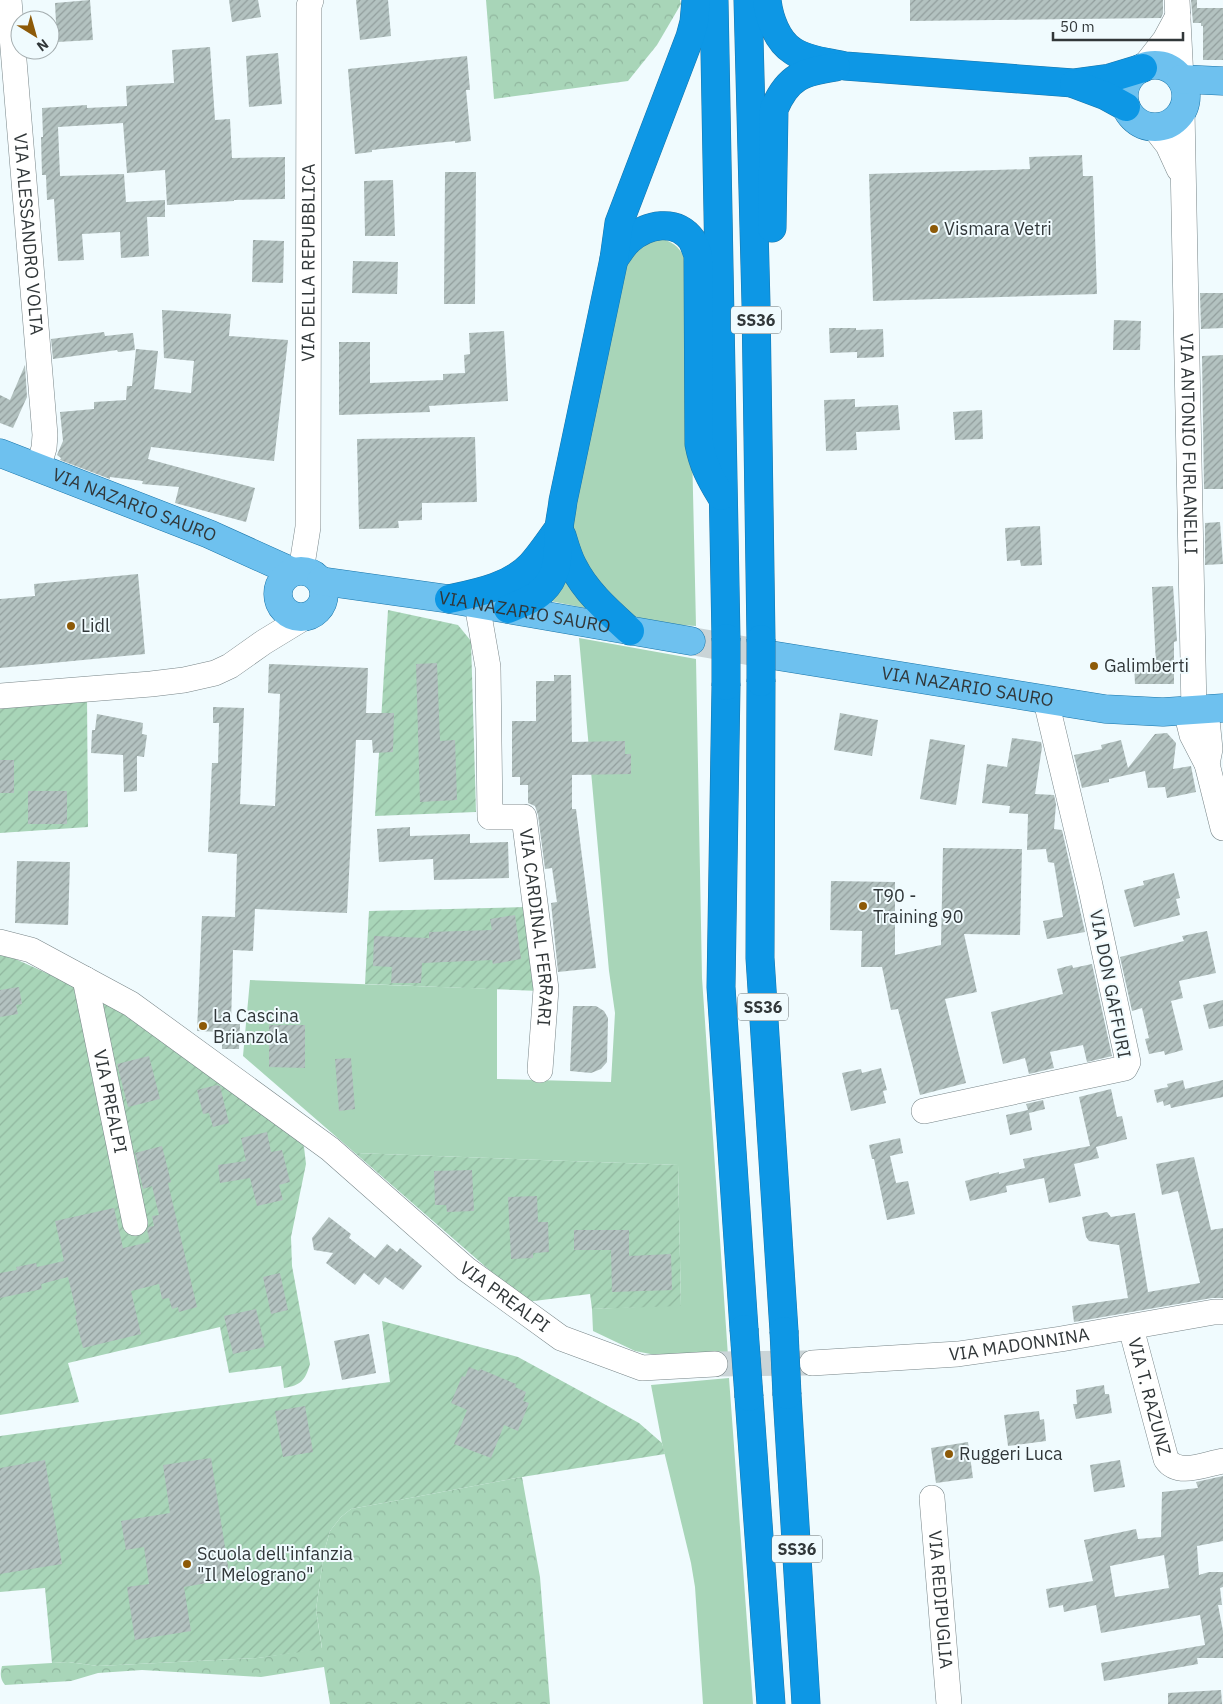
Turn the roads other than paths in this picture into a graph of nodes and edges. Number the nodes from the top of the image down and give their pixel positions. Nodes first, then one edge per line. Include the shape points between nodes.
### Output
1 (9, 0) edge
2 (311, 0) edge
3 (696, 0) edge
4 (714, 0) edge
5 (748, 0) edge
6 (767, 0) edge
7 (1178, 8) edge
8 (845, 66) junction
9 (1143, 68) junction
10 (1223, 81) edge
11 (1073, 84) junction
12 (1183, 96) junction
13 (1126, 108) junction
14 (1154, 127) junction
15 (1182, 176) junction
16 (614, 259) junction
17 (756, 304) junction
18 (0, 452) edge
19 (38, 468) junction
20 (723, 500) junction
21 (559, 528) junction
22 (530, 565) junction
23 (303, 590) junction
24 (449, 599) junction
25 (511, 607) junction
26 (630, 631) junction
27 (691, 642) tunnel mouth
28 (766, 647) junction
29 (0, 696) edge
30 (1046, 701) junction
31 (1194, 710) edge
32 (1223, 828) edge
33 (0, 942) edge
34 (85, 979) junction
35 (540, 1070) dead end
36 (924, 1111) dead end
37 (135, 1223) dead end
38 (1223, 1312) edge
39 (1131, 1328) junction
40 (812, 1363) tunnel mouth
41 (716, 1364) tunnel mouth
42 (1223, 1461) edge
43 (932, 1498) dead end
44 (771, 1704) edge
45 (806, 1704) edge
46 (949, 1704) edge

1 - 19 street, VIA ALESSANDRO VOLTA via 45,435
2 - 23 street, VIA DELLA REPUBBLICA via 308,527
3 - 16 highway via 690,37 619,224
4 - 20 highway, SS36
5 - 17 highway, SS36
6 - 8 highway via 772,22 793,51
7 - 9 street, VIA ANTONIO FURLANELLI via 1165,40
7 - 12 street, VIA ANTONIO FURLANELLI
8 - 11 highway
8 - 17 highway via 812,70 798,77 780,94 774,109 771,259
9 - 11 highway
9 - 12 main road via 1151,65 1175,72
9 - 13 main road via 1126,84
10 - 12 main road
11 - 13 highway via 1106,96
12 - 14 main road via 1170,122
12 - 15 street, VIA ANTONIO FURLANELLI
13 - 14 main road via 1137,121
14 - 15 street, VIA ANTONIO FURLANELLI via 1168,144
15 - 31 street, VIA ANTONIO FURLANELLI
16 - 20 highway via 636,234 659,224 682,230 692,241 698,255 699,444 707,474
16 - 21 highway
17 - 28 highway, SS36
18 - 19 main road, VIA NAZARIO SAURO
19 - 23 main road, VIA NAZARIO SAURO via 209,534 252,555
20 - 44 highway, SS36, bridge via 726,686 721,987
21 - 22 highway
21 - 25 highway via 558,561 548,585 542,592
21 - 26 highway via 572,565 582,581
22 - 24 highway via 509,581 493,588
22 - 25 highway via 528,578
23 - 24 main road, VIA NAZARIO SAURO via 359,587
23 - 29 street via 264,642 215,673 184,680
24 - 25 main road, VIA NAZARIO SAURO
25 - 26 main road, VIA NAZARIO SAURO
25 - 35 street, VIA CARDINAL FERRARI via 488,667 490,817 524,817 546,989
26 - 27 main road, VIA NAZARIO SAURO
28 - 30 main road, VIA NAZARIO SAURO
28 - 45 highway, SS36, bridge via 761,682 760,958
30 - 31 main road, VIA NAZARIO SAURO via 1105,709
30 - 36 street, VIA DON GAFFURI via 1128,1062 1125,1068
31 - 32 street, VIA ANTONIO FURLANELLI via 1210,748 1207,764
33 - 34 street, VIA PREALPI via 31,950
34 - 37 street, VIA PREALPI
34 - 41 street, VIA PREALPI via 131,1004 330,1149 466,1269 561,1338 642,1368
38 - 39 street, VIA MADONNINA
39 - 40 street, VIA MADONNINA via 958,1354
39 - 42 street, VIA T. RAZUNZ via 1166,1459 1183,1469
43 - 46 street, VIA REDIPUGLIA

